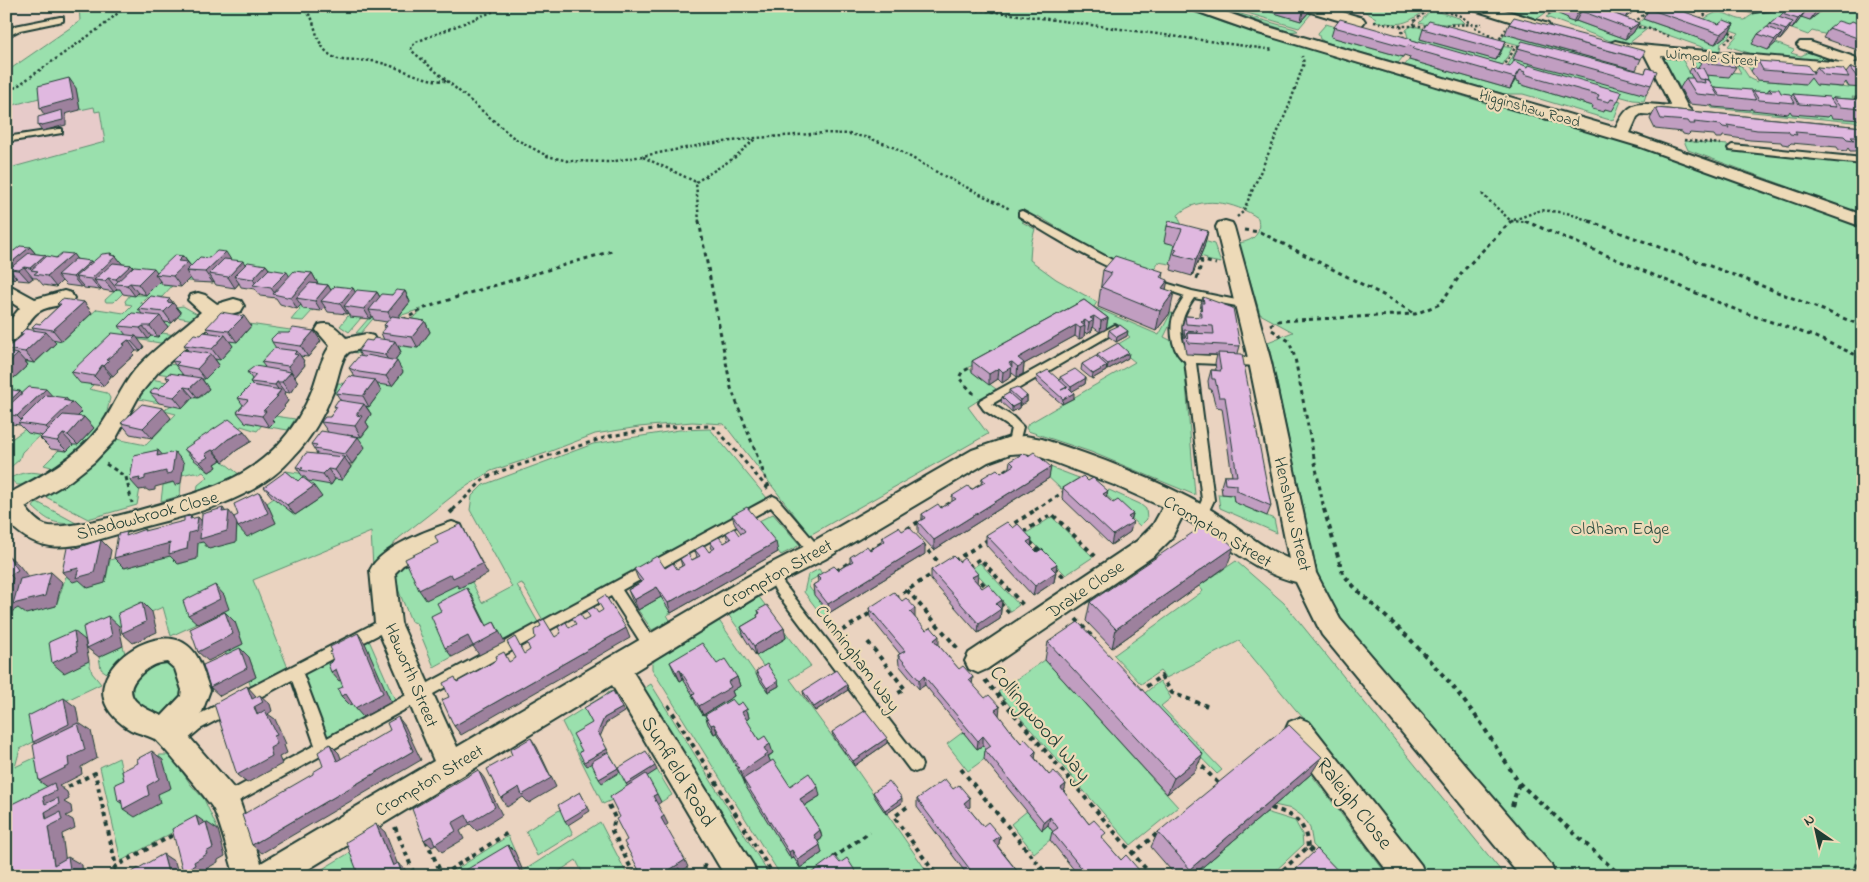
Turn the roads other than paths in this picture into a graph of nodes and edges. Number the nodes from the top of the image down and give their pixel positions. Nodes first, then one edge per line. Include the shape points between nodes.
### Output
1 (1195, 6) edge
2 (1476, 6) edge
3 (1743, 6) edge
4 (1767, 6) edge
5 (1309, 7) edge
6 (1326, 12) junction
7 (60, 19) dead end
8 (1353, 26) edge
9 (1557, 31) edge
10 (1818, 34) dead end
11 (6, 35) edge
12 (1600, 43) edge
13 (1301, 47) junction
14 (1651, 52) junction
15 (1863, 67) edge
16 (1682, 112) junction
17 (1701, 114) edge
18 (59, 132) dead end
19 (1621, 135) junction
20 (6, 140) edge
21 (1730, 146) road end
22 (1863, 161) edge
23 (1022, 214) road end
24 (1863, 221) edge
25 (1225, 227) road end
26 (13, 294) dead end
27 (1191, 294) junction
28 (64, 298) edge
29 (1247, 305) junction
30 (32, 306) junction
31 (215, 306) dead end
32 (1115, 328) edge
33 (6, 337) edge
34 (366, 341) edge
35 (1190, 359) junction
36 (1260, 362) junction
37 (1014, 454) junction
38 (8, 503) edge
39 (1178, 504) junction
40 (1201, 516) junction
41 (452, 532) edge
42 (816, 552) junction
43 (1304, 573) junction
44 (772, 574) junction
45 (613, 588) junction
46 (388, 623) junction
47 (650, 645) junction
48 (973, 663) road end
49 (616, 667) junction
50 (295, 671) junction
51 (418, 694) junction
52 (1299, 731) dead end
53 (170, 736) joint
54 (323, 747) junction
55 (915, 765) dead end
56 (451, 766) junction
57 (226, 801) junction
58 (250, 876) edge
59 (268, 876) edge
60 (742, 876) edge
61 (1410, 876) edge
62 (1540, 876) edge

1 - 13 street, Higginshaw Road
2 - 9 street
3 - 4 street
5 - 6 street
6 - 8 street via 1358,21
6 - 13 street
7 - 11 lane via 18,28
10 - 15 street, Wimpole Street via 1803,47
12 - 14 street, Wimpole Street
13 - 19 street, Higginshaw Road
14 - 15 street, Wimpole Street
14 - 16 street, Wimpole Street
16 - 17 street
16 - 19 street via 1637,109
18 - 20 lane
19 - 24 street, Higginshaw Road
21 - 22 lane
23 - 27 lane via 1097,257
25 - 29 street, Henshaw Street
26 - 30 street
27 - 29 lane
27 - 35 lane via 1176,320 1178,346
28 - 30 street
29 - 36 street, Henshaw Street
30 - 33 street
31 - 38 street via 143,374 128,394 113,425 94,448 62,474
32 - 37 lane via 984,403 1017,427
34 - 38 street, Shadowbrook Close via 334,338 320,398 294,442 256,477 225,494 59,537 33,532
35 - 36 lane
35 - 40 lane via 1208,500
36 - 43 street, Henshaw Street
37 - 39 street, Crompton Street via 1042,448
37 - 42 street, Crompton Street via 998,447
39 - 40 street, Crompton Street
39 - 48 street, Drake Close via 1162,532 1146,548
40 - 43 street, Crompton Street via 1287,571
41 - 46 street, Haworth Street via 394,558 382,570
42 - 44 street, Crompton Street
42 - 45 lane via 773,501
43 - 62 street, Henshaw Street via 1331,627
44 - 47 street, Crompton Street
44 - 55 lane, Cunningham Way
45 - 47 lane
45 - 51 lane
46 - 50 lane
46 - 51 street, Haworth Street
47 - 49 street, Crompton Street
49 - 56 street, Crompton Street
49 - 60 street, Sunfield Road
50 - 53 lane
50 - 54 lane
51 - 54 lane
51 - 56 street, Haworth Street
52 - 61 street, Raleigh Close
53 - 57 street
54 - 57 lane
56 - 59 street, Crompton Street
57 - 58 street

